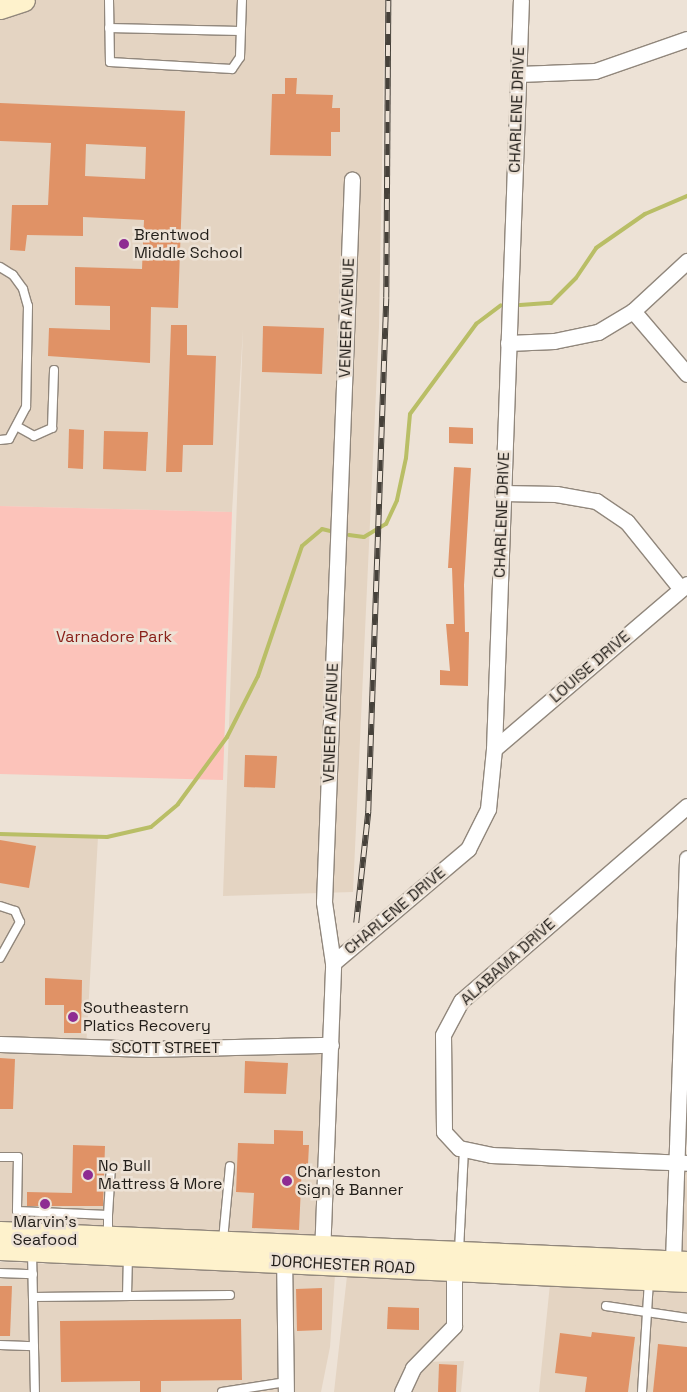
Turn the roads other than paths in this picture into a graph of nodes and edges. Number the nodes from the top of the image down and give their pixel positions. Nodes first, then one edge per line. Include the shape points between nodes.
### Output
1 (24, 0) edge
2 (109, 0) edge
3 (242, 0) edge
4 (521, 0) edge
5 (0, 8) edge
6 (109, 28) junction
7 (240, 31) junction
8 (687, 39) edge
9 (519, 74) junction
10 (352, 180) dead end
11 (687, 261) edge
12 (0, 267) edge
13 (633, 311) junction
14 (508, 343) junction
15 (54, 370) dead end
16 (687, 374) edge
17 (18, 427) junction
18 (0, 440) edge
19 (502, 493) junction
20 (684, 586) edge
21 (494, 749) junction
22 (687, 806) edge
23 (687, 858) edge
24 (0, 906) edge
25 (0, 958) edge
26 (333, 963) junction
27 (0, 1044) edge
28 (331, 1045) junction
29 (464, 1149) junction
30 (0, 1157) edge
31 (681, 1163) edge
32 (111, 1166) dead end
33 (230, 1166) dead end
34 (108, 1215) junction
35 (0, 1232) edge
36 (30, 1232) junction
37 (108, 1237) junction
38 (222, 1242) junction
39 (0, 1249) edge
40 (284, 1254) junction
41 (128, 1255) junction
42 (322, 1256) junction
43 (456, 1259) junction
44 (680, 1262) edge
45 (0, 1272) edge
46 (33, 1274) junction
47 (649, 1279) junction
48 (687, 1281) edge
49 (230, 1294) dead end
50 (127, 1296) junction
51 (33, 1297) junction
52 (606, 1306) dead end
53 (647, 1312) junction
54 (687, 1318) edge
55 (0, 1346) edge
56 (34, 1346) junction
57 (286, 1387) edge
58 (35, 1392) edge
59 (222, 1392) edge
60 (402, 1392) edge
61 (642, 1392) edge

1 - 5 main road
2 - 6 lane
3 - 7 lane
4 - 9 street, CHARLENE DRIVE
6 - 7 lane
6 - 7 lane via 108,59 115,65 232,69 240,57
8 - 9 street via 595,71
9 - 14 street, CHARLENE DRIVE
10 - 26 street, VENEER AVENUE via 324,902
11 - 13 street
12 - 17 lane via 18,282 28,306 26,407
13 - 14 street via 598,332 577,338
13 - 16 street
14 - 19 street, CHARLENE DRIVE
15 - 17 lane via 52,428 34,436
17 - 18 lane via 9,439
19 - 20 street via 556,494 596,501 627,522
19 - 21 street, CHARLENE DRIVE
20 - 21 street, LOUISE DRIVE
21 - 26 street, CHARLENE DRIVE via 488,809 468,849
22 - 29 street, ALABAMA DRIVE via 461,1001 449,1018 443,1035 444,1132
23 - 31 street
24 - 25 lane via 15,911 20,922
26 - 28 street, VENEER AVENUE
27 - 28 street, SCOTT STREET via 148,1049
28 - 42 street, VENEER AVENUE
29 - 31 street, ALABAMA DRIVE via 492,1155
29 - 43 lane
30 - 36 lane via 18,1157 17,1211
31 - 44 street
32 - 34 lane
33 - 38 lane
34 - 36 lane
34 - 37 lane
35 - 36 main road, DORCHESTER ROAD
36 - 37 main road, DORCHESTER ROAD
36 - 39 main road, DORCHESTER ROAD
36 - 41 main road, DORCHESTER ROAD
36 - 46 lane
37 - 38 main road, DORCHESTER ROAD
38 - 40 main road, DORCHESTER ROAD
40 - 41 main road, DORCHESTER ROAD
40 - 42 main road, DORCHESTER ROAD
40 - 57 street
41 - 50 lane
42 - 43 main road, DORCHESTER ROAD
43 - 44 main road, DORCHESTER ROAD
43 - 47 main road, DORCHESTER ROAD
43 - 60 street via 454,1326 413,1368
45 - 46 lane
46 - 51 lane
47 - 48 main road, DORCHESTER ROAD
47 - 53 lane
49 - 50 lane
50 - 51 lane
51 - 56 lane
52 - 53 lane
53 - 54 lane
53 - 61 lane
55 - 56 lane
56 - 58 lane
57 - 59 lane

